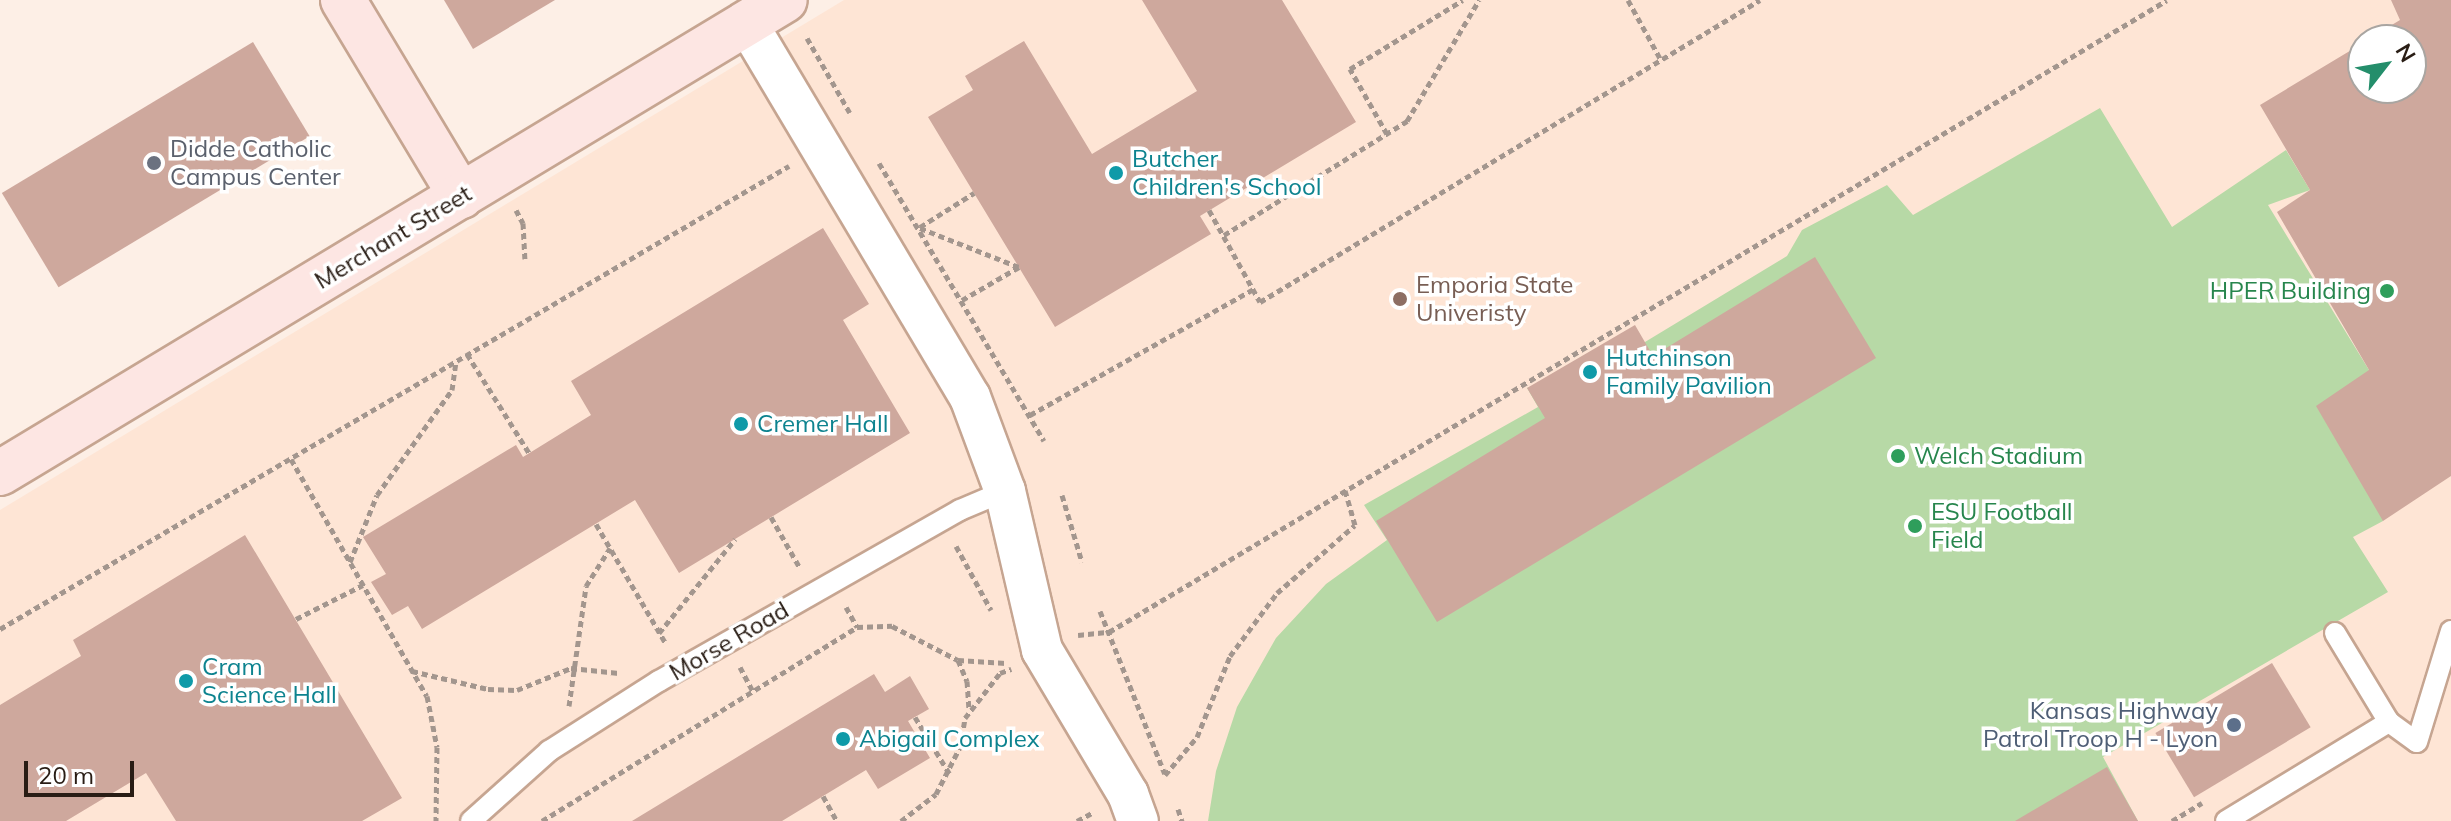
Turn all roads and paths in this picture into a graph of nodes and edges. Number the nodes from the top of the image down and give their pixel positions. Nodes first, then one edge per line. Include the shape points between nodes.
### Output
1 (343, 0) edge
2 (785, 0) edge
3 (1463, 0) edge
4 (1479, 0) edge
5 (1628, 0) edge
6 (1760, 0) edge
7 (2167, 0) edge
8 (748, 25) junction
9 (807, 38) dead end
10 (1661, 60) junction
11 (856, 124) dead end
12 (1387, 134) junction
13 (871, 150) dead end
14 (800, 178) dead end
15 (974, 193) dead end
16 (461, 196) junction
17 (513, 206) dead end
18 (1209, 210) dead end
19 (919, 228) junction
20 (1224, 235) junction
21 (525, 259) dead end
22 (1254, 289) junction
23 (962, 300) junction
24 (467, 354) junction
25 (456, 361) junction
26 (1030, 415) junction
27 (1044, 441) dead end
28 (529, 453) dead end
29 (291, 459) junction
30 (0, 473) edge
31 (1345, 490) junction
32 (1005, 491) junction
33 (1062, 495) dead end
34 (960, 510) junction
35 (771, 517) dead end
36 (596, 524) dead end
37 (735, 539) dead end
38 (610, 548) junction
39 (350, 562) junction
40 (1082, 562) dead end
41 (804, 574) dead end
42 (363, 585) junction
43 (1100, 611) dead end
44 (993, 612) dead end
45 (296, 619) dead end
46 (0, 629) edge
47 (2451, 631) edge
48 (1109, 632) junction
49 (659, 633) junction
50 (2335, 633) dead end
51 (1072, 636) dead end
52 (670, 650) dead end
53 (958, 660) junction
54 (571, 668) junction
55 (412, 671) junction
56 (628, 674) dead end
57 (569, 708) dead end
58 (969, 711) junction
59 (915, 717) dead end
60 (2389, 722) junction
61 (950, 774) junction
62 (823, 796) dead end
63 (436, 821) edge
64 (471, 821) edge
65 (542, 821) edge
66 (837, 821) edge
67 (901, 821) edge
68 (1138, 821) edge
69 (2226, 821) edge

1 - 16 main road
2 - 8 main road, Merchant Street
3 - 12 path via 1350,69
4 - 12 path via 1407,121
5 - 10 path
6 - 10 path
7 - 31 path
8 - 16 main road, Merchant Street
8 - 32 street via 970,397
9 - 11 path
10 - 22 path via 1260,302
12 - 20 path
13 - 19 path
14 - 24 path via 792,164
15 - 19 path
16 - 30 main road, Merchant Street
17 - 21 path via 523,223
18 - 20 path
19 - 23 path
19 - 23 path via 1019,267
20 - 22 path
22 - 26 path
23 - 26 path
24 - 25 path
24 - 28 path
25 - 29 path
25 - 39 path via 452,390 377,495
26 - 27 path
29 - 39 path
29 - 46 path
31 - 48 path
31 - 48 path via 1355,525 1277,593 1230,656 1197,737 1165,775
32 - 34 lane, Morse Road
32 - 68 street via 1042,650 1128,794
33 - 40 path
34 - 44 path via 955,549
34 - 64 lane, Morse Road via 659,681 549,751
35 - 41 path
36 - 38 path
37 - 49 path
38 - 49 path
38 - 54 path via 586,586
39 - 42 path
42 - 45 path
42 - 55 path
43 - 48 path
47 - 60 lane via 2417,742
48 - 51 path
49 - 52 path
50 - 60 lane
53 - 58 path via 967,681
53 - 58 path via 1023,664 1000,673
53 - 65 path via 892,626 857,627
54 - 55 path via 517,690 488,689
54 - 56 path
54 - 57 path
55 - 63 path via 433,718
58 - 61 path
59 - 61 path
60 - 69 lane
61 - 67 path via 936,794
62 - 66 path

